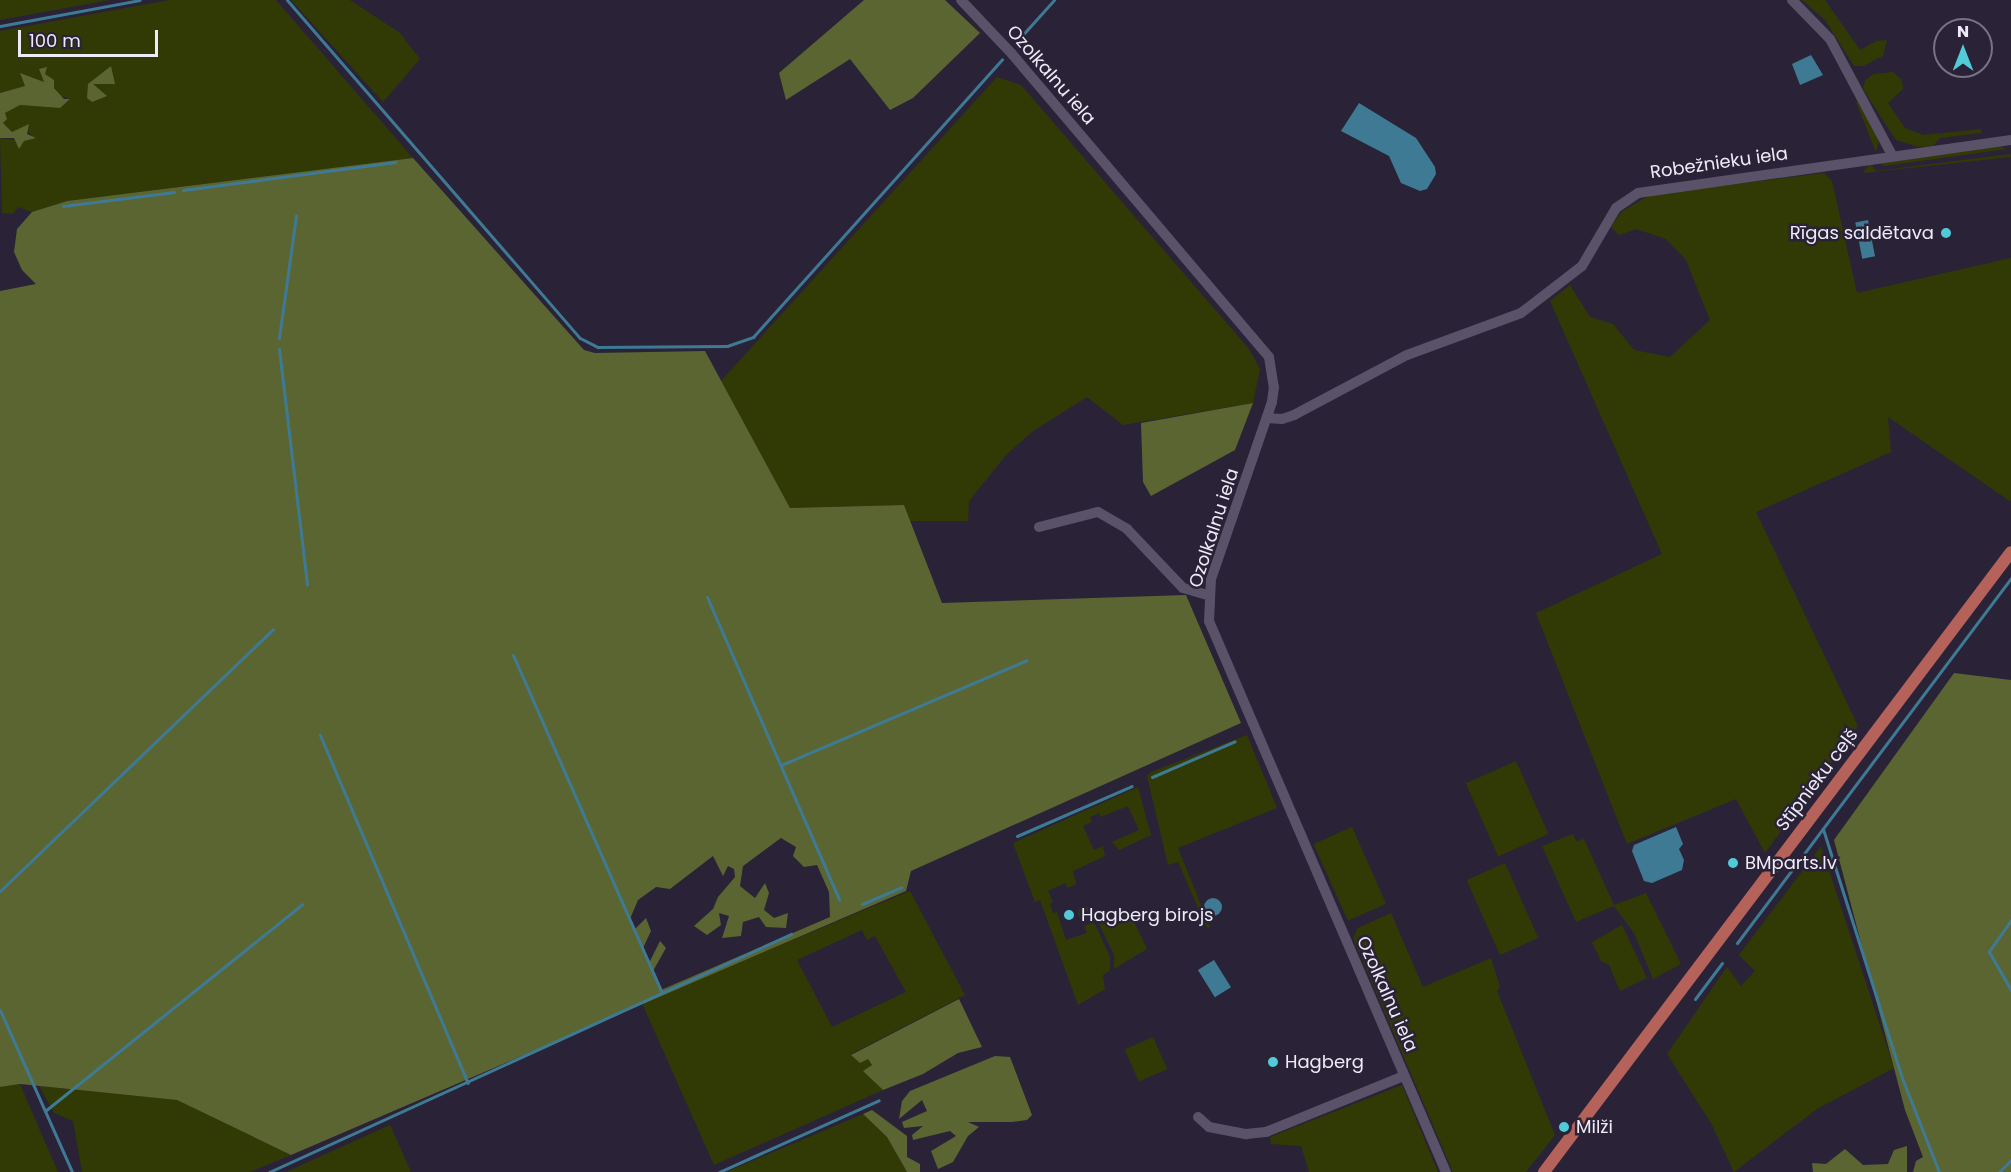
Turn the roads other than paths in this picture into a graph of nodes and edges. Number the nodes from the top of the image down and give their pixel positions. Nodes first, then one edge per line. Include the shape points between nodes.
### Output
1 (961, 0) edge
2 (1792, 0) edge
3 (2011, 140) edge
4 (1892, 155) junction
5 (1268, 418) junction
6 (1039, 527) dead end
7 (2011, 552) edge
8 (1208, 595) junction
9 (1404, 1076) junction
10 (1198, 1117) dead end
11 (1446, 1172) edge
12 (1544, 1172) edge

1 - 5 street, Ozolkalnu iela via 1261,345 1273,372
2 - 4 street via 1830,39
3 - 4 street, Robežnieku iela
4 - 5 street, Robežnieku iela via 1638,192 1616,208 1582,266 1521,313 1407,355 1294,415
5 - 8 street, Ozolkalnu iela
6 - 8 street via 1098,512 1127,529 1175,582
7 - 12 main road, Stīpnieku ceļš
8 - 9 street, Ozolkalnu iela via 1214,639
9 - 10 street via 1266,1132 1246,1134 1209,1127
9 - 11 street, Ozolkalnu iela

